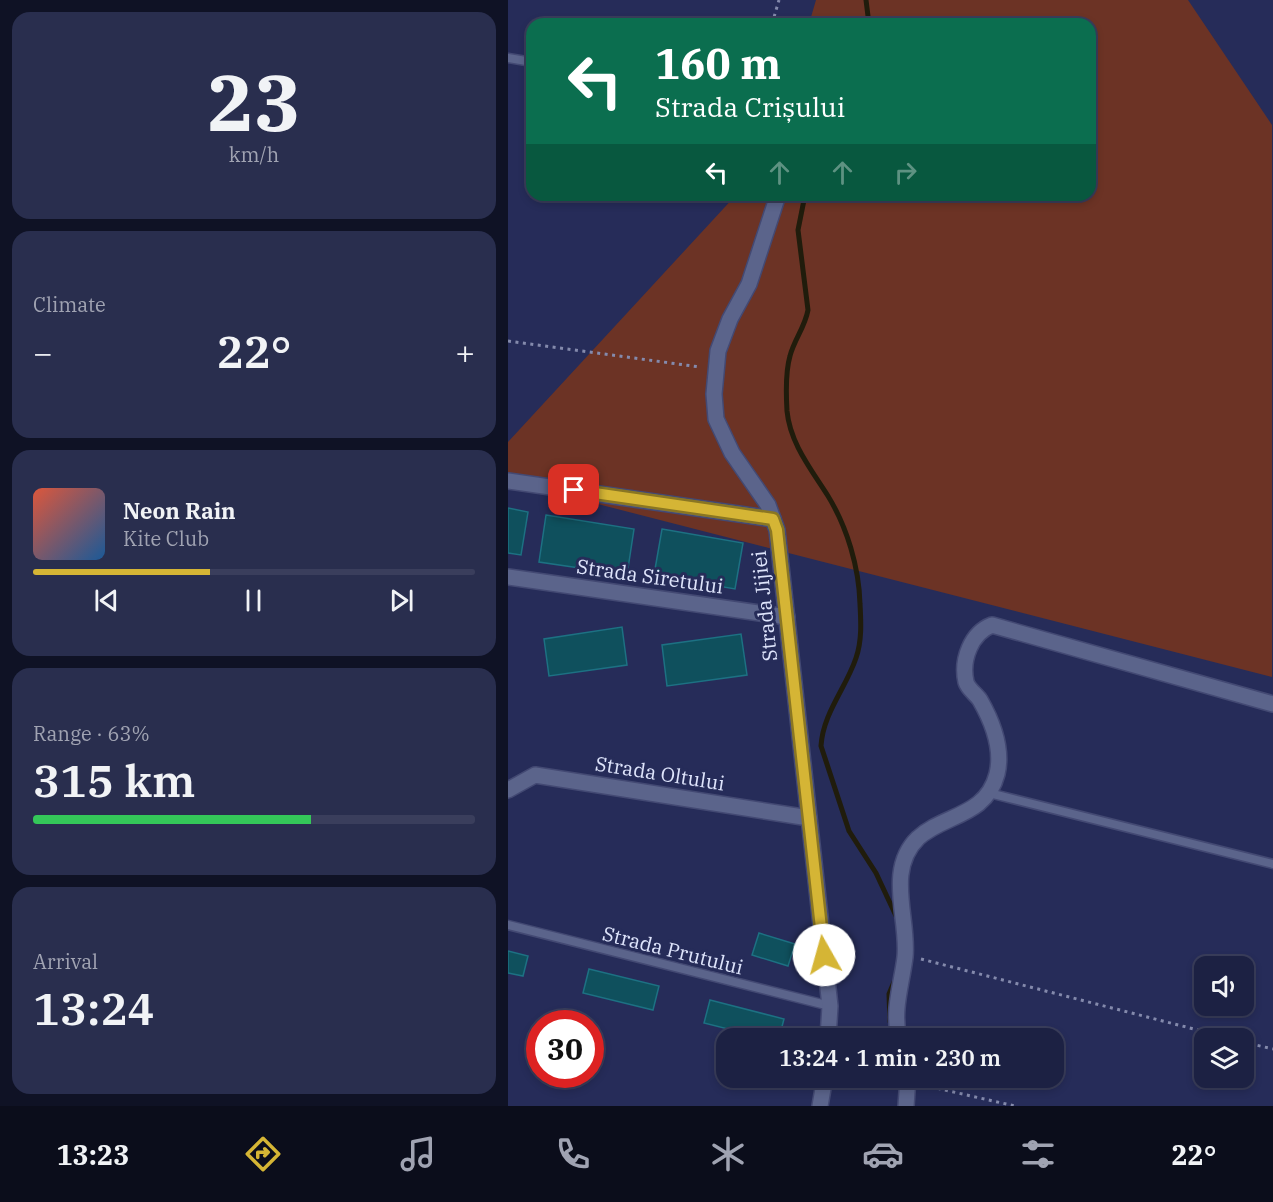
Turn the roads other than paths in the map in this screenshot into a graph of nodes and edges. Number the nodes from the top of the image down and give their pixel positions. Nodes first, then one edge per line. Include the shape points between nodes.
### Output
1 (508, 58) edge
2 (526, 61) edge
3 (776, 201) edge
4 (508, 481) edge
5 (773, 519) junction
6 (508, 577) edge
7 (787, 617) junction
8 (1273, 704) edge
9 (508, 790) edge
10 (989, 793) junction
11 (809, 818) junction
12 (1273, 864) edge
13 (508, 925) edge
14 (830, 1006) junction
15 (829, 1028) edge
16 (899, 1028) edge
17 (823, 1088) edge
18 (908, 1088) edge
19 (820, 1106) edge
20 (906, 1106) edge

1 - 2 lane
3 - 5 street, Strada Jijiei via 749,284 718,351 714,394 716,419 732,453 768,505
4 - 5 street
5 - 7 street, Strada Jijiei
6 - 7 street, Strada Siretului
7 - 11 street, Strada Jijiei
8 - 10 street via 992,625 974,636 965,664 966,684 995,731 997,772
9 - 11 street, Strada Oltului via 535,775
10 - 12 lane
10 - 16 street via 919,837 904,857 900,908 905,955 899,983
11 - 14 street, Strada Jijiei
13 - 14 lane, Strada Prutului
14 - 15 street, Strada Jijiei
17 - 19 street
18 - 20 street

